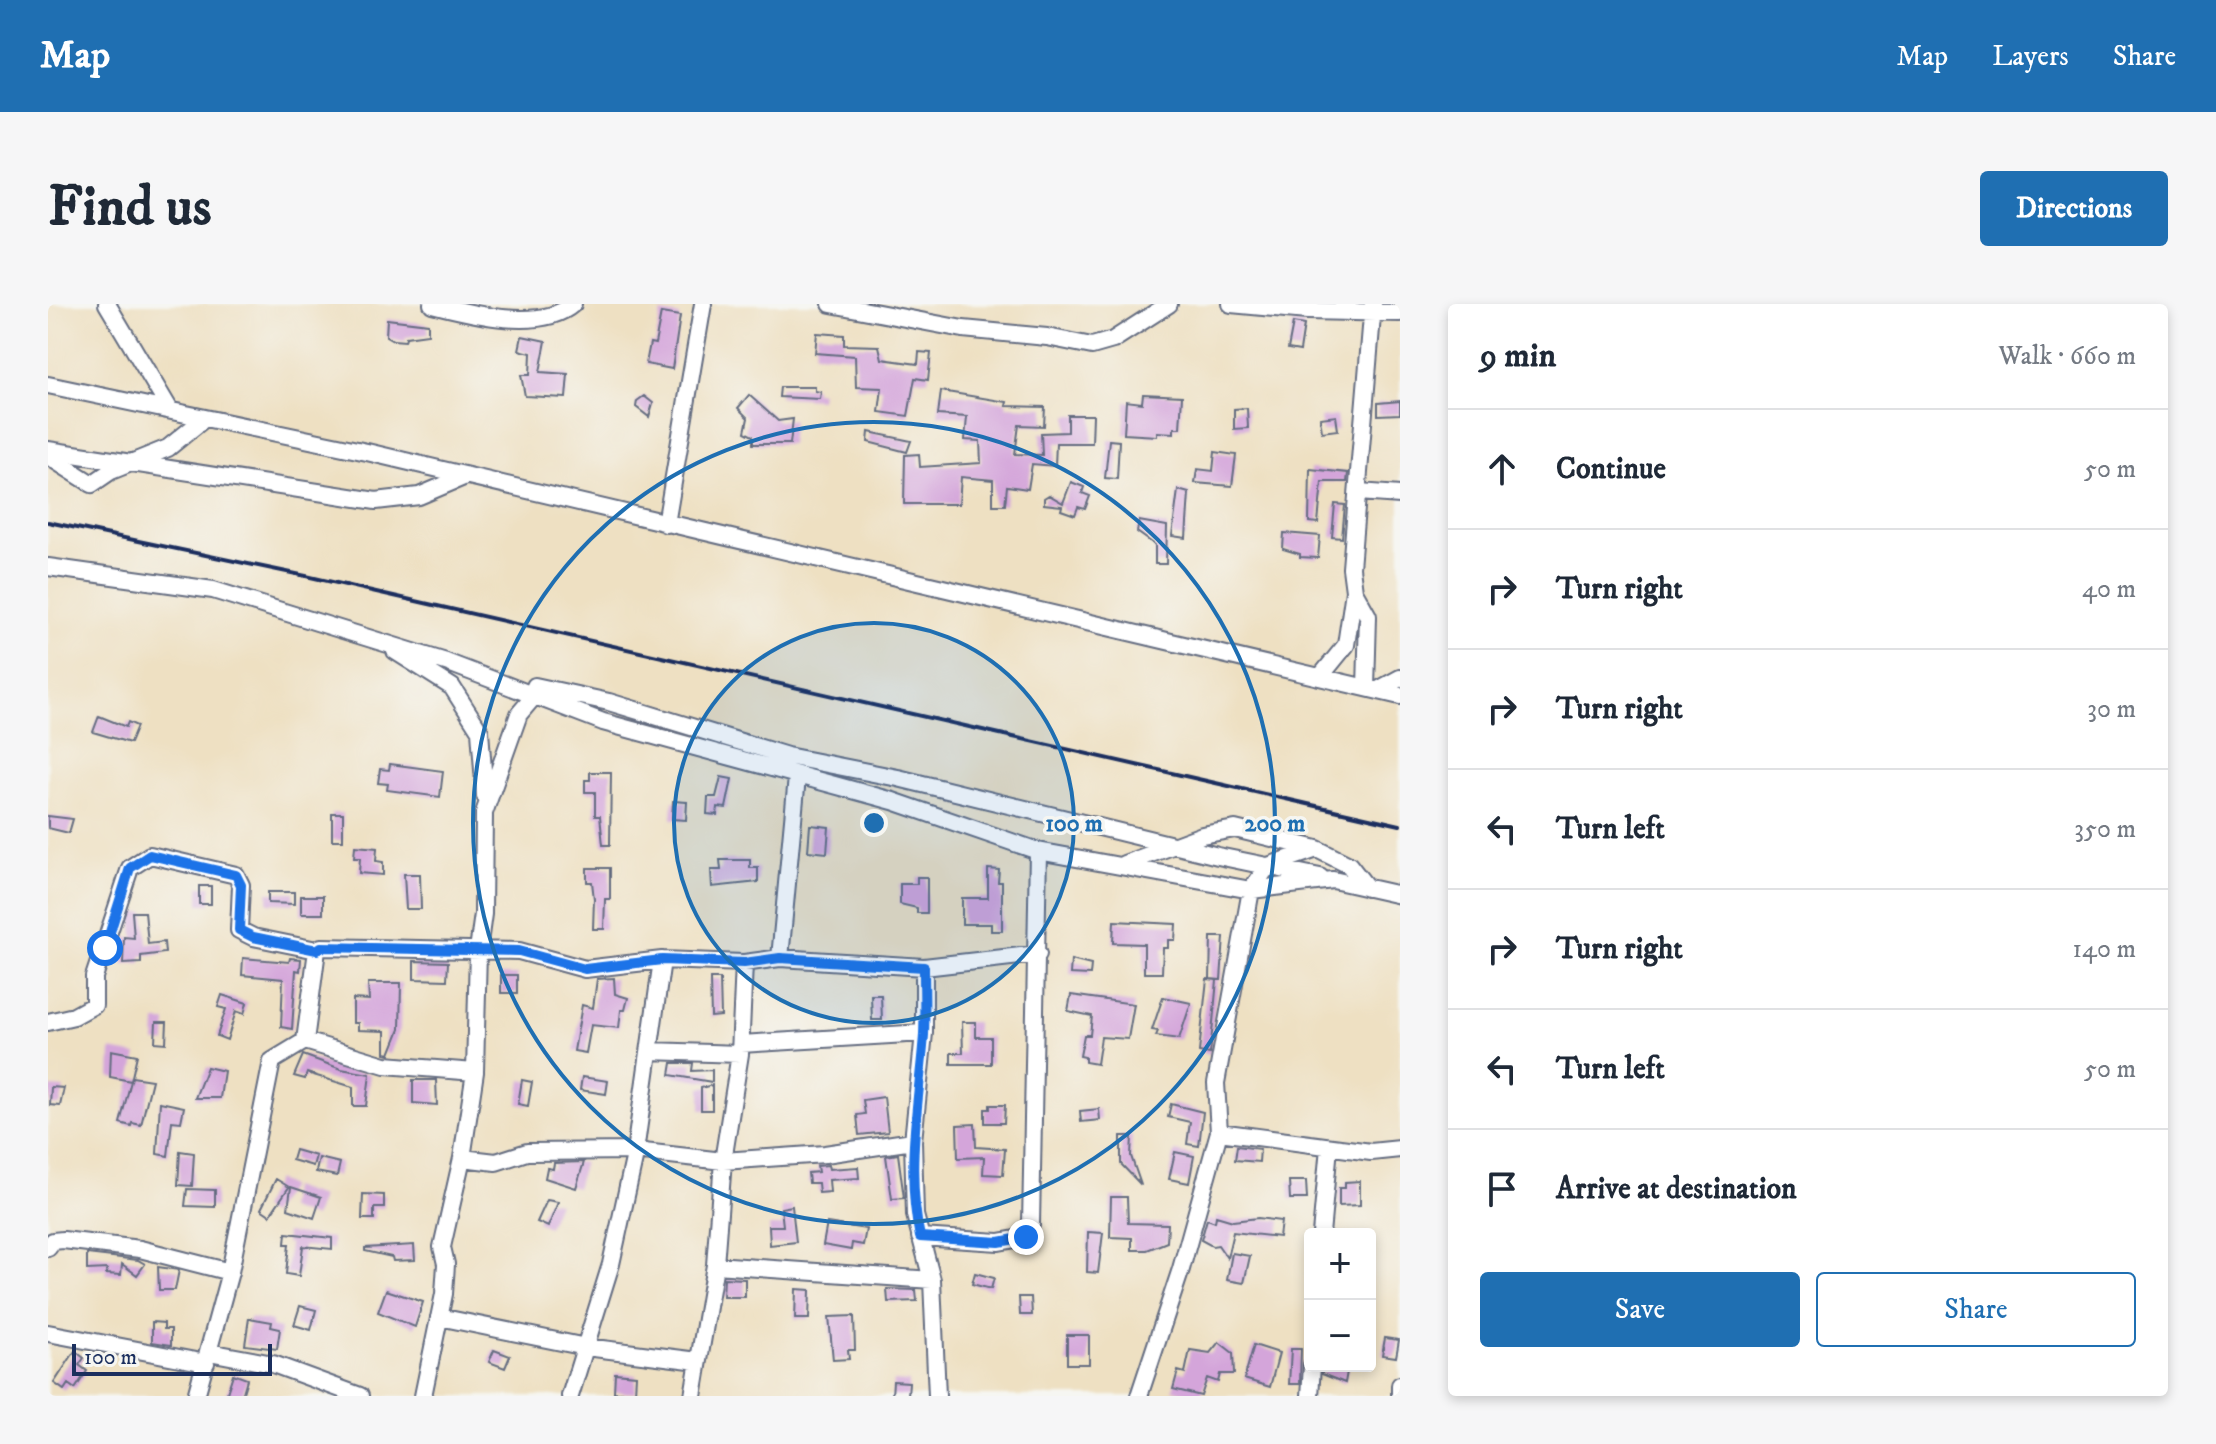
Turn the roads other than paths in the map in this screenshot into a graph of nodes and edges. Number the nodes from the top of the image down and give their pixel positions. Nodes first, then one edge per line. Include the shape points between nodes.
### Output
1 (107, 304) edge
2 (432, 304) edge
3 (573, 304) edge
4 (703, 304) edge
5 (831, 304) edge
6 (1169, 304) edge
7 (1231, 304) edge
8 (1373, 308) edge
9 (1400, 313) edge
10 (48, 388) edge
11 (170, 410) junction
12 (205, 418) junction
13 (48, 453) edge
14 (134, 462) junction
15 (466, 476) junction
16 (1359, 492) junction
17 (1400, 495) edge
18 (666, 524) junction
19 (48, 567) edge
20 (1354, 591) junction
21 (381, 641) junction
22 (1320, 677) junction
23 (1400, 678) edge
24 (503, 682) junction
25 (1372, 689) junction
26 (536, 694) junction
27 (1400, 696) edge
28 (797, 777) junction
29 (484, 813) junction
30 (1176, 846) junction
31 (1317, 849) junction
32 (1038, 851) junction
33 (1118, 865) junction
34 (1268, 866) junction
35 (1333, 880) junction
36 (1367, 888) junction
37 (1251, 890) junction
38 (1400, 895) edge
39 (317, 950) junction
40 (478, 950) junction
41 (1038, 954) junction
42 (780, 958) junction
43 (662, 960) junction
44 (744, 963) junction
45 (924, 967) junction
46 (48, 1022) edge
47 (924, 1033) junction
48 (305, 1041) junction
49 (740, 1049) junction
50 (650, 1051) junction
51 (475, 1072) junction
52 (1219, 1132) junction
53 (913, 1141) junction
54 (1329, 1147) junction
55 (1400, 1149) edge
56 (635, 1151) junction
57 (462, 1158) junction
58 (723, 1161) junction
59 (1322, 1228) edge
60 (920, 1237) junction
61 (48, 1248) edge
62 (715, 1265) junction
63 (230, 1272) junction
64 (932, 1280) junction
65 (439, 1317) junction
66 (48, 1333) edge
67 (586, 1347) junction
68 (208, 1357) junction
69 (698, 1361) junction
70 (1312, 1372) edge
71 (1400, 1385) edge
72 (1400, 1394) edge
73 (196, 1396) edge
74 (360, 1396) edge
75 (423, 1396) edge
76 (570, 1396) edge
77 (693, 1396) edge
78 (937, 1396) edge
79 (1139, 1396) edge
80 (1310, 1396) edge

1 - 11 street
2 - 3 street via 542,320
4 - 18 street
5 - 6 street via 1092,346 1113,340
7 - 8 street via 1307,311
8 - 9 street
8 - 16 street
10 - 11 street
11 - 12 street
12 - 14 street via 168,448
12 - 15 street
13 - 14 street
13 - 14 street via 92,484
14 - 15 street via 376,501 419,496
15 - 18 street
16 - 17 street
16 - 20 street via 1351,568
18 - 22 street
19 - 21 street via 213,590
20 - 22 street via 1346,645
20 - 25 street via 1368,616
21 - 24 street
21 - 29 street via 452,687 480,731
22 - 25 street
23 - 25 street
24 - 26 street
24 - 30 street via 609,702 787,756
25 - 27 street
26 - 28 street via 603,722
26 - 29 street via 519,714
28 - 32 street via 893,801
28 - 42 street
29 - 40 street
30 - 31 street via 1235,829
30 - 33 street
30 - 34 street
31 - 34 street
31 - 36 street via 1349,865
32 - 33 street
32 - 41 street
33 - 37 street
34 - 35 street
34 - 37 street
35 - 36 street
35 - 37 street
36 - 38 street
37 - 52 street via 1216,1083
39 - 40 street
39 - 46 street via 239,930 241,885 236,875 150,855 130,868 94,977 94,1005
39 - 48 street
40 - 43 street via 519,951 585,969
40 - 51 street
41 - 45 street
41 - 60 street via 1033,1200 1026,1237 999,1242
42 - 44 street
42 - 45 street
43 - 44 street
43 - 50 street
44 - 49 street
45 - 47 street
47 - 49 street
47 - 53 street
48 - 51 street via 385,1065
48 - 63 street via 272,1061
49 - 50 street
49 - 58 street
50 - 56 street
51 - 57 street
52 - 54 street
52 - 79 street
53 - 58 street
53 - 60 street
54 - 55 street
54 - 59 street
56 - 57 street via 527,1152 496,1162
56 - 58 street
56 - 67 street via 611,1264
57 - 65 street via 442,1247 446,1264
58 - 62 street
60 - 64 street
61 - 63 street via 63,1240 140,1249
62 - 64 street
62 - 69 street
63 - 68 street
64 - 78 street
65 - 67 street
65 - 75 street
66 - 68 street
67 - 69 street
67 - 76 street
68 - 73 street
68 - 74 street via 273,1364
69 - 77 street
70 - 80 street
71 - 72 street

